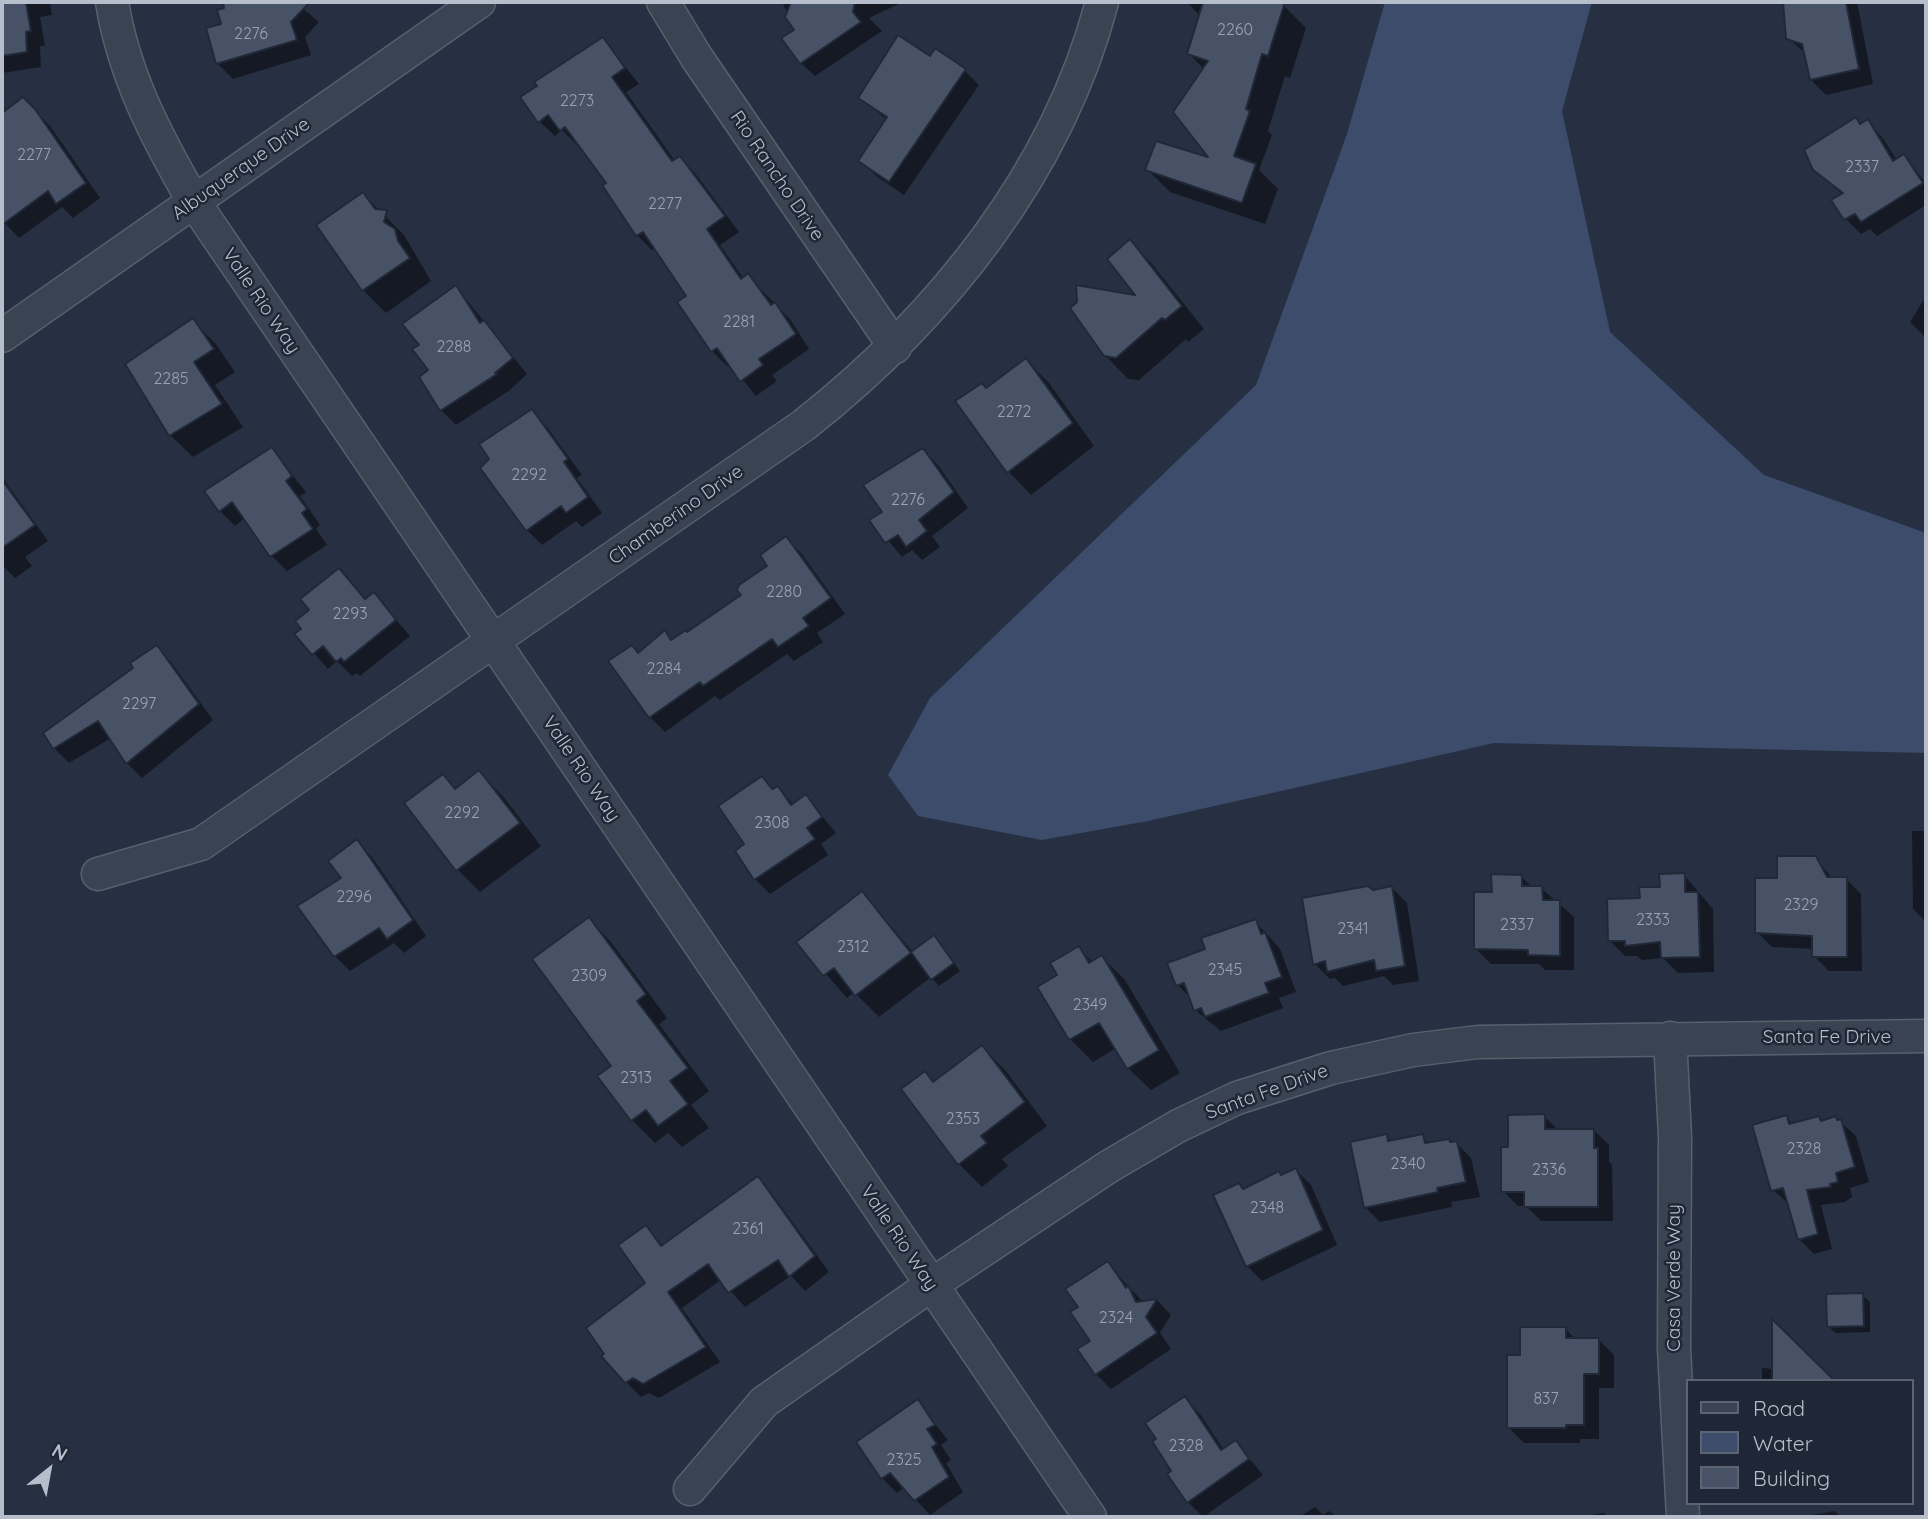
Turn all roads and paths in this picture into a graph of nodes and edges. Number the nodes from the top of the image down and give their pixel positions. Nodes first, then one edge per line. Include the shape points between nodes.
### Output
1 (112, 2) edge
2 (479, 2) edge
3 (663, 2) edge
4 (1102, 2) edge
5 (194, 202) junction
6 (2, 336) edge
7 (895, 347) junction
8 (493, 641) junction
9 (98, 873) dead end
10 (1926, 1037) edge
11 (1670, 1038) junction
12 (931, 1285) junction
13 (690, 1489) dead end
14 (1090, 1517) edge
15 (1683, 1517) edge

1 - 5 street, Valle Rio Way via 144,112
2 - 5 street, Albuquerque Drive
3 - 7 street, Rio Rancho Drive via 696,58
4 - 7 street, Chamberino Drive via 1075,83 1030,176 938,302
5 - 6 street, Albuquerque Drive
5 - 8 street, Valle Rio Way
7 - 8 street, Chamberino Drive via 804,425
8 - 9 street, Chamberino Drive via 201,844
8 - 12 street, Valle Rio Way
10 - 11 street, Santa Fe Drive
11 - 12 street, Santa Fe Drive via 1478,1042 1413,1050 1331,1068 1237,1098 1108,1167
11 - 15 street, Casa Verde Way via 1675,1137 1674,1349
12 - 13 street, Santa Fe Drive via 764,1402
12 - 14 street, Valle Rio Way

